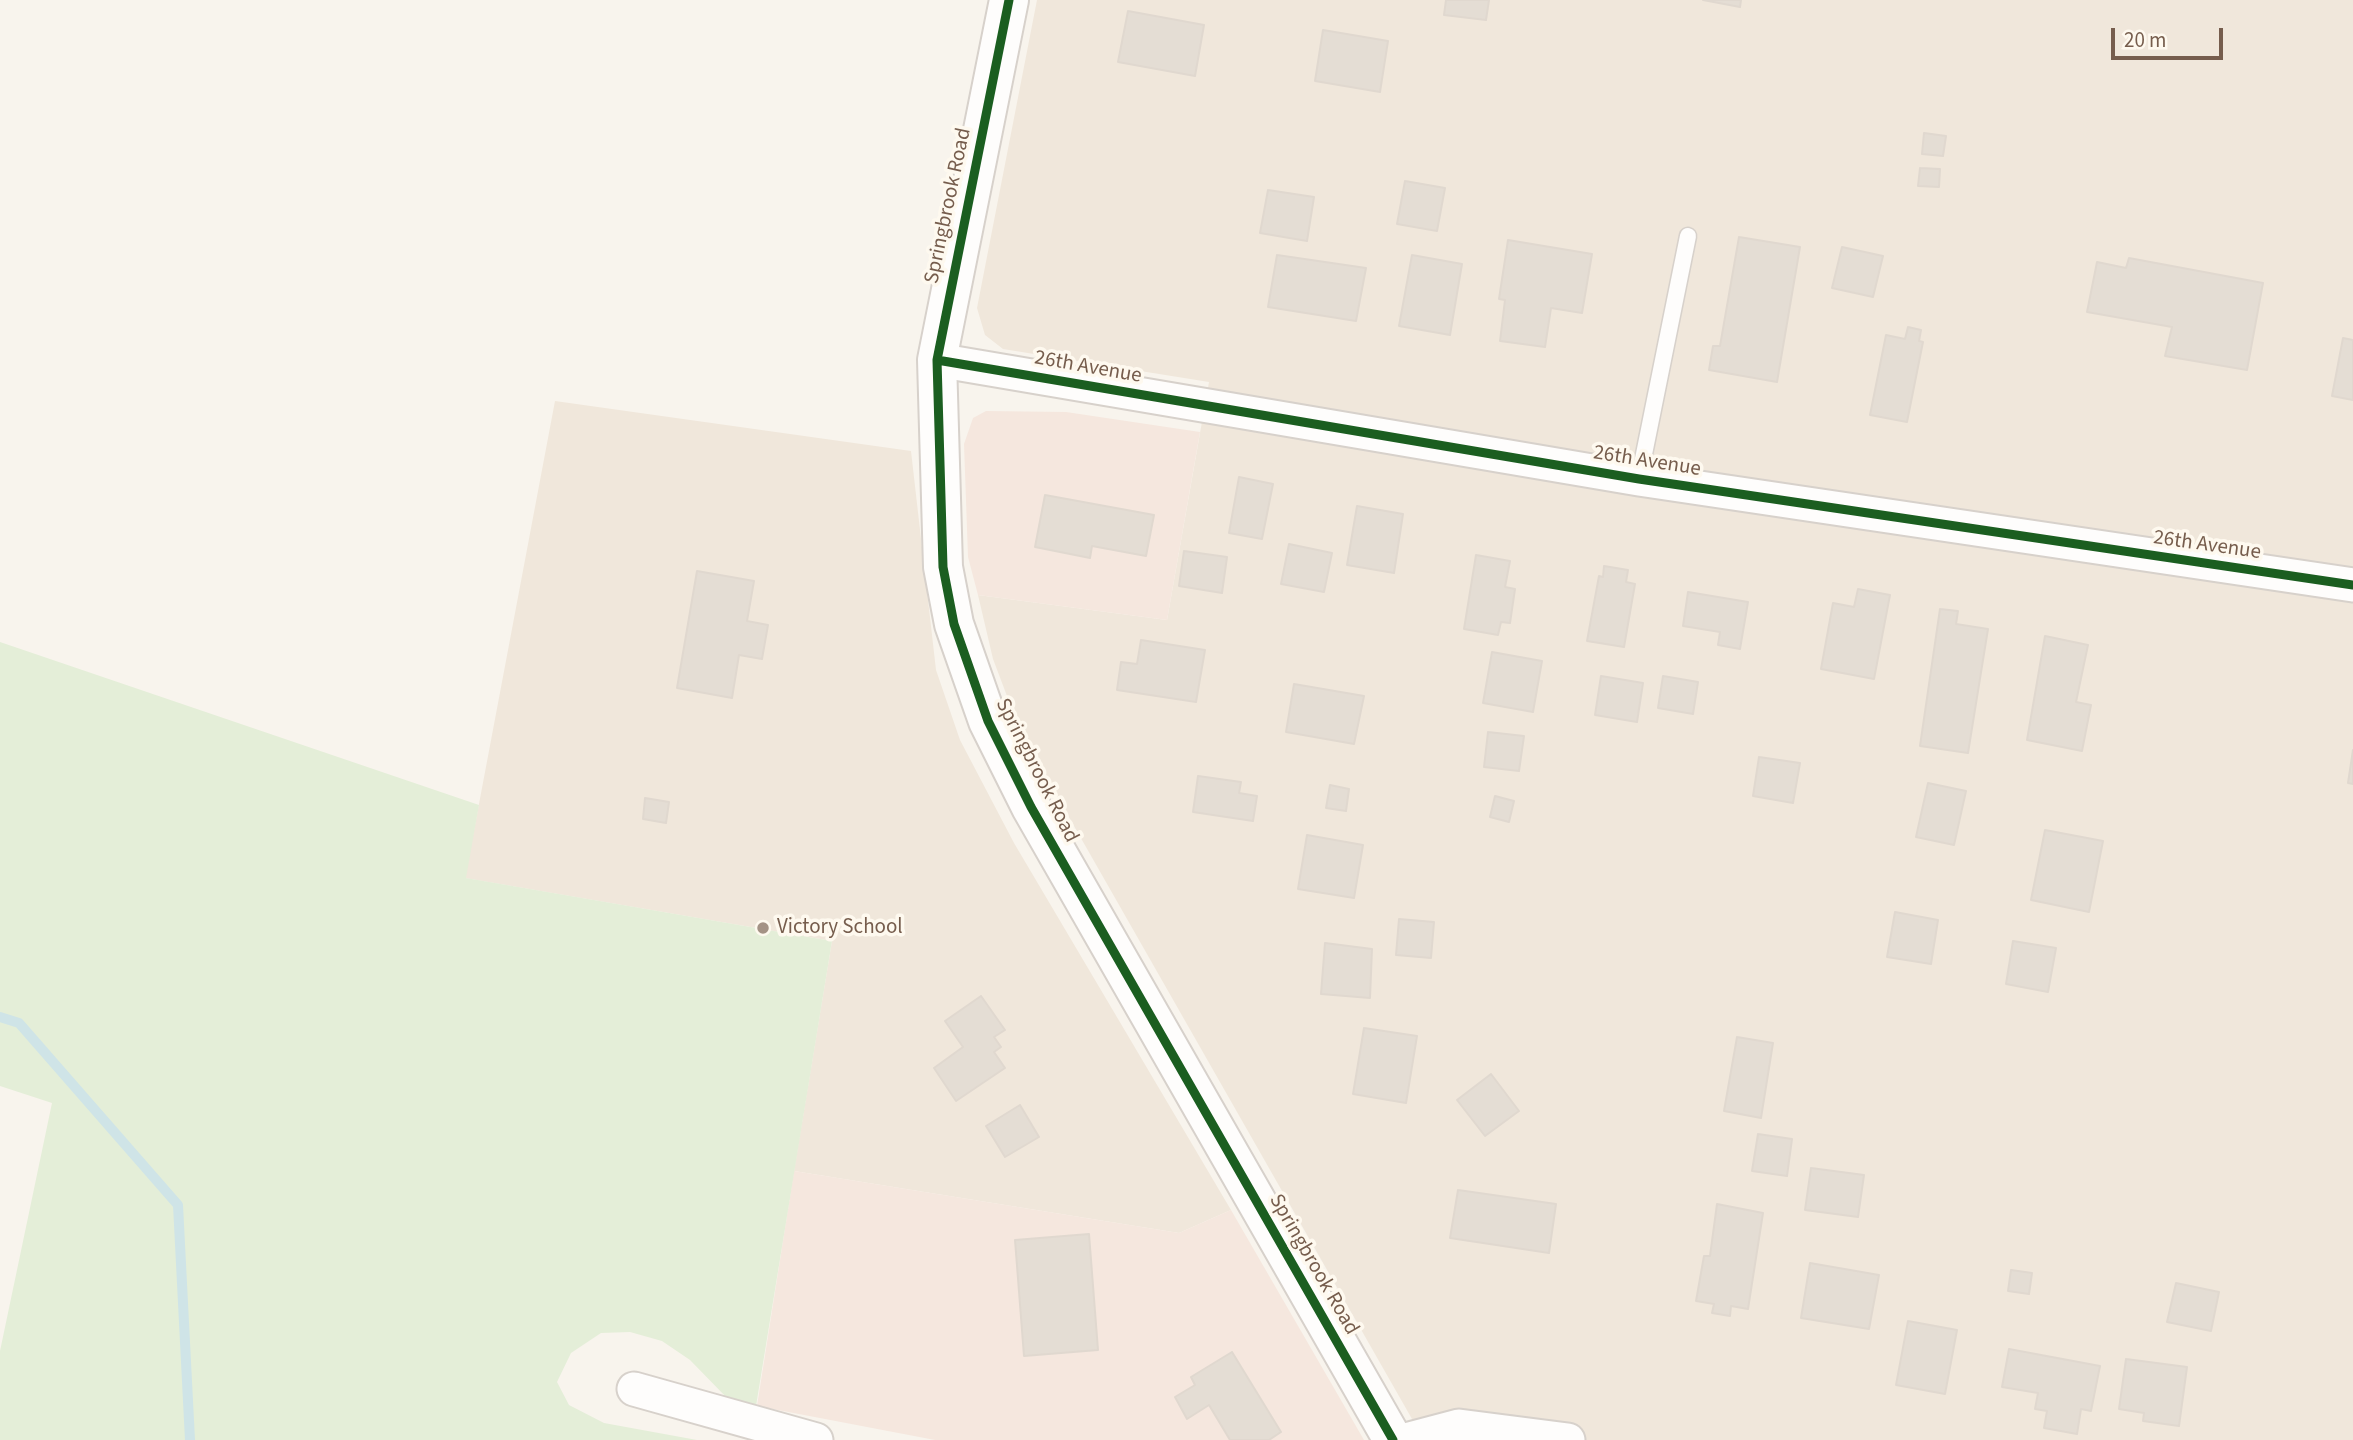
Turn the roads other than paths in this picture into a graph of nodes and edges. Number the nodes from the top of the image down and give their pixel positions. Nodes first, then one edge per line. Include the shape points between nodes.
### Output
1 (1009, 0) edge
2 (1688, 236) dead end
3 (937, 360) junction
4 (1639, 479) junction
5 (2353, 585) edge
6 (634, 1389) dead end
7 (816, 1440) edge
8 (1394, 1440) edge
9 (1406, 1440) edge
10 (1568, 1440) edge

1 - 3 street, Springbrook Road
2 - 4 lane
3 - 4 street, 26th Avenue
3 - 8 street, Springbrook Road via 943,567 954,624 988,721 1031,807
4 - 5 street, 26th Avenue
6 - 7 street
9 - 10 street via 1459,1426

